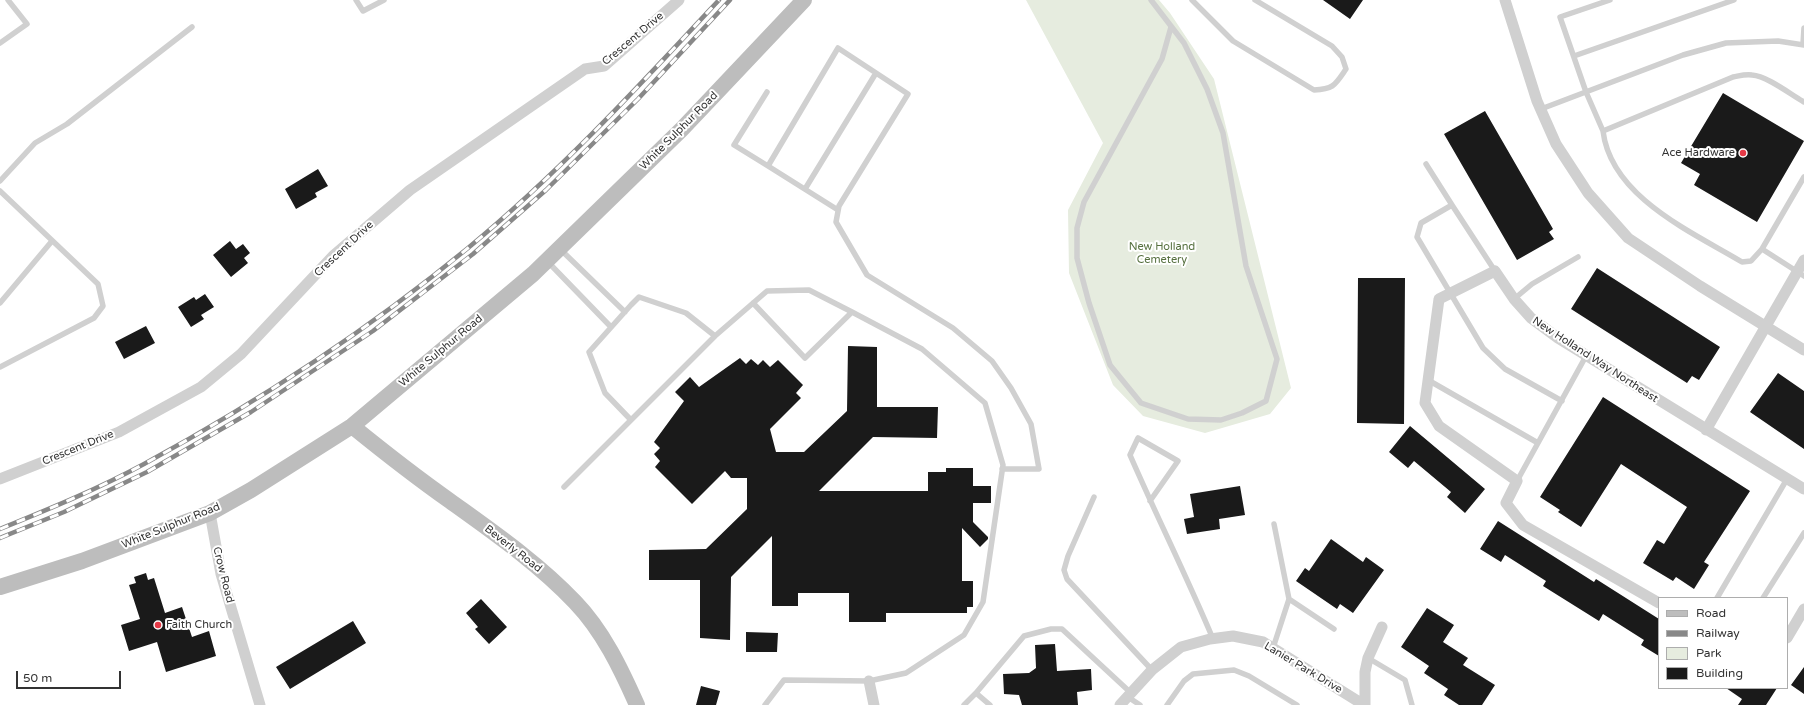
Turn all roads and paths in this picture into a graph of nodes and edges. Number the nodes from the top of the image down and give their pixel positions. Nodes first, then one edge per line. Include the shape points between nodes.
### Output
1 (8, 0) edge
2 (356, 0) edge
3 (384, 0) edge
4 (679, 0) edge
5 (804, 0) edge
6 (1151, 0) edge
7 (1192, 0) edge
8 (1255, 0) edge
9 (1506, 0) edge
10 (1610, 0) edge
11 (1734, 0) edge
12 (192, 27) dead end
13 (1171, 27) junction
14 (1804, 28) edge
15 (0, 43) edge
16 (1804, 44) edge
17 (1574, 56) junction
18 (876, 72) junction
19 (767, 92) dead end
20 (1586, 92) junction
21 (1804, 102) edge
22 (1541, 109) junction
23 (1603, 131) junction
24 (1426, 164) dead end
25 (768, 166) junction
26 (1804, 176) edge
27 (0, 181) edge
28 (805, 189) junction
29 (0, 192) edge
30 (1452, 205) junction
31 (838, 210) junction
32 (52, 241) junction
33 (560, 249) junction
34 (1762, 249) junction
35 (1578, 257) dead end
36 (1804, 260) edge
37 (547, 261) junction
38 (1495, 271) junction
39 (1801, 273) edge
40 (1449, 294) junction
41 (1514, 299) junction
42 (0, 303) edge
43 (753, 303) junction
44 (625, 312) junction
45 (852, 312) junction
46 (1766, 326) junction
47 (611, 327) junction
48 (716, 336) junction
49 (1804, 350) edge
50 (1586, 356) junction
51 (0, 367) edge
52 (1428, 380) junction
53 (1562, 400) junction
54 (631, 420) junction
55 (352, 426) junction
56 (1706, 430) junction
57 (1538, 443) junction
58 (1002, 469) junction
59 (0, 479) edge
60 (1787, 479) junction
61 (1517, 481) junction
62 (564, 487) dead end
63 (1804, 489) edge
64 (1094, 497) dead end
65 (1150, 501) junction
66 (210, 513) junction
67 (1274, 524) dead end
68 (1804, 533) edge
69 (0, 586) edge
70 (1718, 597) edge
71 (1764, 597) edge
72 (1289, 599) junction
73 (1658, 602) edge
74 (1804, 609) edge
75 (1382, 627) dead end
76 (1334, 628) dead end
77 (1788, 636) edge
78 (1213, 639) junction
79 (1273, 648) junction
80 (1368, 658) junction
81 (1152, 670) junction
82 (869, 681) junction
83 (976, 693) junction
84 (1126, 698) edge
85 (260, 705) edge
86 (637, 705) edge
87 (765, 705) edge
88 (874, 705) edge
89 (964, 705) edge
90 (990, 705) edge
91 (1140, 705) edge
92 (1167, 705) edge
93 (1297, 705) edge
94 (1365, 705) edge
95 (1412, 705) edge

1 - 15 lane via 26,24
2 - 3 lane via 363,11
4 - 59 street, Crescent Drive via 604,66 585,69 410,190 333,256 241,354 200,387 119,432
5 - 33 street, White Sulphur Road via 682,129
6 - 13 lane
7 - 8 lane via 1233,40 1314,90 1328,89 1338,81 1346,69 1342,57 1332,46
9 - 22 street
10 - 17 lane via 1560,17
11 - 17 lane
12 - 27 lane via 67,124 35,143
13 - 13 lane via 1162,59 1084,202 1077,228 1077,258 1110,365 1141,403 1188,419 1221,420 1266,401 1277,360 1246,266 1223,133 1207,89 1184,43
14 - 16 lane
16 - 20 lane via 1726,43 1683,55
17 - 20 lane
18 - 25 lane via 838,48
18 - 28 lane
18 - 31 lane via 908,94 838,206
19 - 25 lane via 734,145
20 - 22 lane
20 - 23 lane
21 - 23 lane via 1760,77 1743,75
22 - 46 street via 1556,144 1588,193 1628,238
23 - 34 lane via 1604,143 1614,167 1657,211 1742,262 1751,261
24 - 30 lane
25 - 28 lane
26 - 34 lane
28 - 31 lane
29 - 32 lane
30 - 38 lane
30 - 40 lane via 1422,223 1417,237
31 - 58 lane via 836,222 867,275 953,328 992,361 1011,388 1031,424 1039,470
32 - 42 lane
32 - 51 lane via 98,284 103,306 94,318
33 - 37 street, White Sulphur Road
33 - 44 lane
34 - 39 lane
35 - 41 lane via 1532,284
36 - 39 street
37 - 47 lane
37 - 55 street, White Sulphur Road
38 - 40 street
38 - 41 street, New Holland Way Northeast
39 - 46 street
40 - 52 street via 1439,299
40 - 53 lane via 1483,348 1505,369
41 - 50 street, New Holland Way Northeast via 1531,318
43 - 45 lane via 767,291 809,290
43 - 45 lane via 805,358
43 - 48 lane
44 - 47 lane
44 - 48 lane via 640,297 686,313
45 - 58 lane via 922,349 985,403
46 - 49 street
46 - 56 street
47 - 54 lane via 589,352 605,393
48 - 54 lane
50 - 53 lane
50 - 56 street, New Holland Way Northeast
52 - 57 lane
52 - 61 street via 1425,403 1439,426
53 - 57 lane
54 - 62 lane
55 - 66 street, White Sulphur Road
55 - 86 street, Beverly Road via 411,473 510,545 576,602 617,662
56 - 60 street, New Holland Way Northeast
57 - 61 lane
58 - 82 lane via 983,602 964,635 906,673
60 - 63 street, New Holland Way Northeast
60 - 70 lane
61 - 73 street via 1506,503 1523,525
64 - 81 lane via 1068,556 1064,570 1066,579
65 - 65 lane via 1130,455 1138,438 1178,461
65 - 78 lane via 1193,590
66 - 69 street, White Sulphur Road via 82,561
66 - 85 street, Crow Road via 221,574
67 - 72 lane
68 - 71 lane
72 - 76 lane
72 - 79 lane
74 - 77 street
75 - 80 street
78 - 79 street, Lanier Park Drive via 1233,636 1263,642
78 - 81 street, Lanier Park Drive via 1181,646
79 - 94 street, Lanier Park Drive
80 - 94 street via 1365,672
80 - 95 lane via 1405,680
81 - 84 street, Lanier Park Drive
82 - 87 lane via 784,680
82 - 88 street
83 - 84 lane via 1024,636 1062,629
83 - 89 lane
83 - 90 lane
84 - 91 lane
92 - 93 lane via 1184,681 1193,674 1234,670 1249,676

